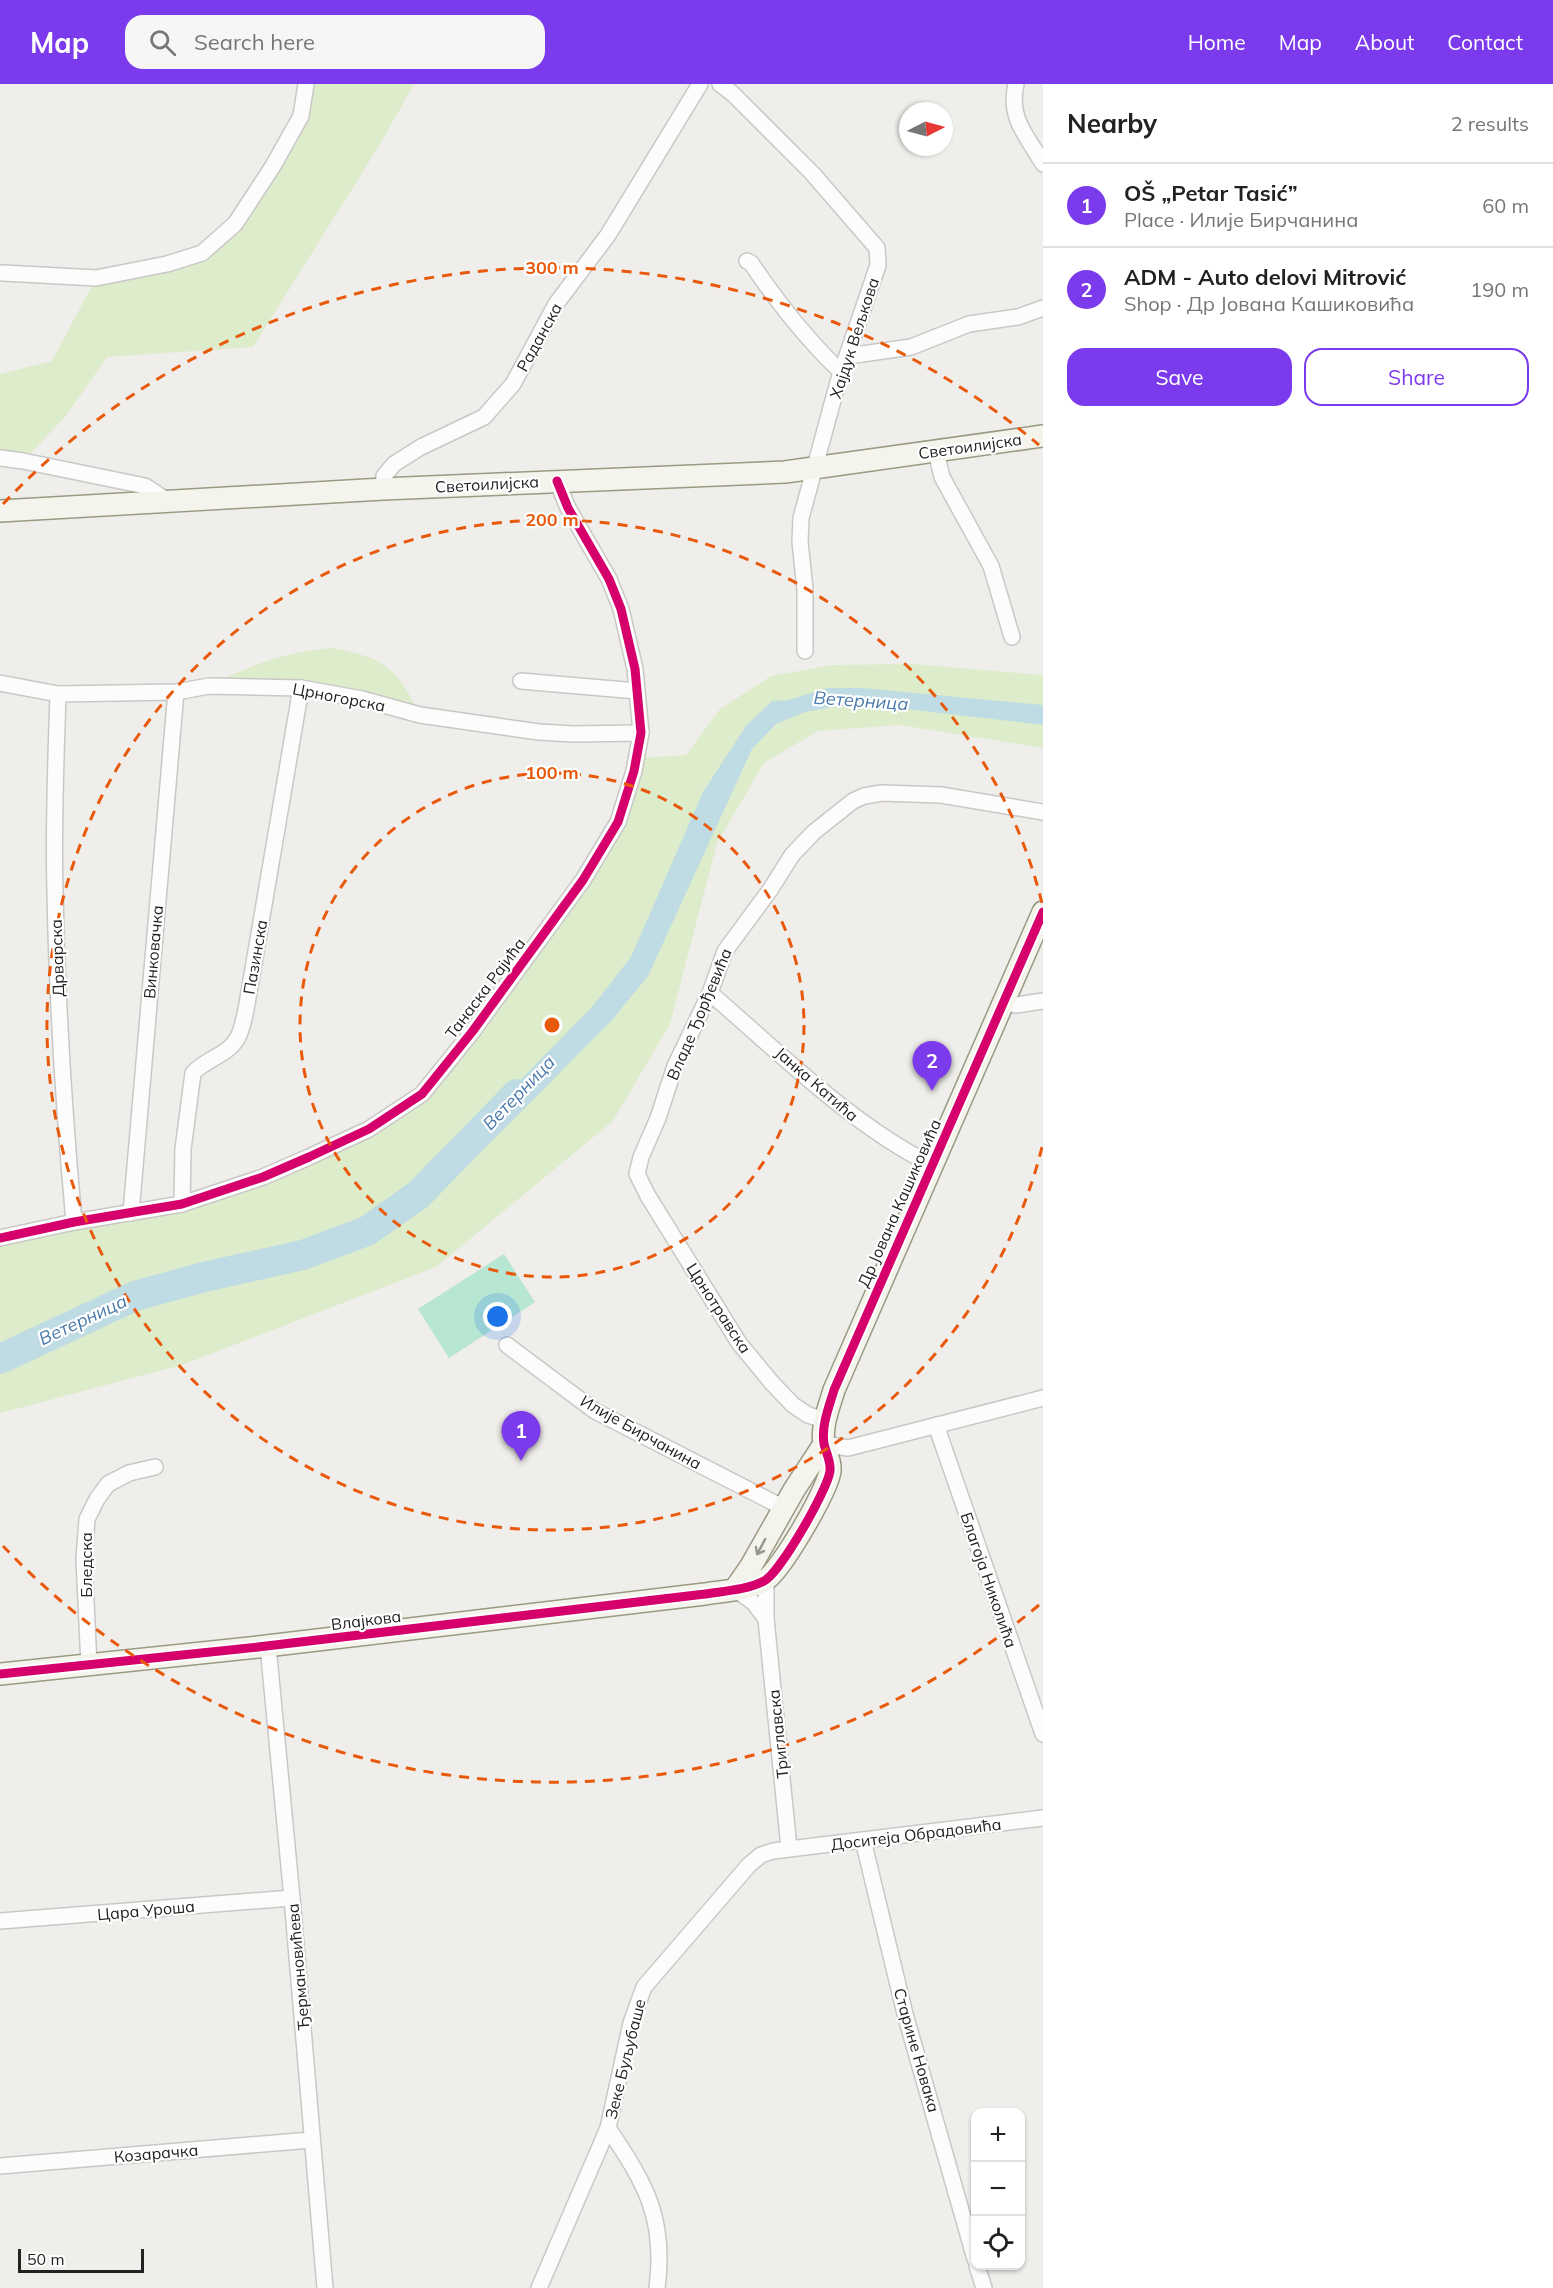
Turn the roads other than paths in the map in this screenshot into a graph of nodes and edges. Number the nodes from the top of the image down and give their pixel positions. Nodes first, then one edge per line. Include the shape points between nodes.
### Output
1 (306, 84) edge
2 (700, 84) edge
3 (720, 84) edge
4 (1016, 84) edge
5 (1043, 164) edge
6 (747, 261) dead end
7 (3, 273) dead end
8 (1043, 308) edge
9 (848, 356) junction
10 (842, 373) junction
11 (1043, 436) edge
12 (936, 452) junction
13 (0, 458) edge
14 (813, 468) junction
15 (557, 481) junction
16 (384, 489) junction
17 (171, 503) junction
18 (0, 511) edge
19 (1012, 637) dead end
20 (805, 651) dead end
21 (521, 681) dead end
22 (0, 683) edge
23 (301, 688) junction
24 (637, 691) junction
25 (176, 692) junction
26 (58, 694) junction
27 (641, 733) junction
28 (1043, 812) edge
29 (1043, 912) edge
30 (710, 993) junction
31 (1043, 1001) edge
32 (1004, 1002) junction
33 (932, 1165) junction
34 (637, 1174) joint
35 (182, 1204) junction
36 (131, 1213) junction
37 (74, 1222) junction
38 (0, 1238) edge
39 (507, 1345) dead end
40 (1043, 1398) edge
41 (825, 1420) junction
42 (936, 1425) junction
43 (824, 1444) junction
44 (155, 1467) dead end
45 (784, 1508) junction
46 (766, 1581) junction
47 (735, 1589) junction
48 (766, 1619) junction
49 (268, 1646) junction
50 (89, 1666) junction
51 (0, 1674) edge
52 (1043, 1734) edge
53 (1043, 1818) edge
54 (863, 1840) junction
55 (789, 1848) junction
56 (292, 1898) junction
57 (0, 1921) edge
58 (608, 2128) junction
59 (311, 2140) junction
60 (0, 2166) edge
61 (971, 2245) edge
62 (979, 2270) edge
63 (325, 2288) edge
64 (539, 2288) edge
65 (657, 2288) edge
66 (984, 2288) edge

1 - 7 street via 300,116 273,166 235,224 202,253 96,278
2 - 16 street, Раданска via 608,235 556,304 513,384 484,417 420,447 394,464 384,476
3 - 9 street, Хајдук Вељкова via 812,173 877,248 878,265
4 - 5 street via 1013,98 1017,120
6 - 10 street via 783,309
8 - 9 street via 1018,317 969,324 911,347
9 - 10 street, Хајдук Вељкова
10 - 14 street, Хајдук Вељкова
11 - 12 street, Светоилијска
12 - 14 street, Светоилијска
12 - 19 street via 942,477 991,566
13 - 17 street via 145,486
14 - 15 street, Светоилијска
14 - 20 street, Хајдук Вељкова via 801,518
15 - 16 street, Светоилијска
15 - 24 street, Танаска Рајића via 621,609
16 - 17 street, Светоилијска
17 - 18 street, Светоилијска
21 - 24 street
22 - 26 street, Црногорска
23 - 25 street, Црногорска via 209,686
23 - 27 street, Црногорска via 420,715 539,732
23 - 35 street, Пазинска via 241,1028 232,1046 193,1073 183,1149
24 - 27 street, Танаска Рајића
25 - 26 street, Црногорска
25 - 36 street, Винковачка
26 - 37 street, Дрварска via 56,930 63,1104
27 - 35 street, Танаска Рајића via 618,822 583,880 422,1094 369,1129 309,1157
28 - 30 street, Владе Ђорђевића via 910,792 882,793 853,801 792,855 724,951
29 - 32 street, Др Јована Кашиковића
30 - 33 street, Јанка Катића via 862,1123
30 - 34 street, Владе Ђорђевића via 675,1066
31 - 32 street via 1016,1005
32 - 33 street, Др Јована Кашиковића
33 - 41 street, Др Јована Кашиковића via 834,1390
34 - 41 street, Црнотравска via 739,1343 793,1405
35 - 36 street, Танаска Рајића
36 - 37 street, Танаска Рајића
37 - 38 street, Танаска Рајића
39 - 45 street, Илије Бирчанина via 595,1411
40 - 42 street
41 - 43 street, Др Јована Кашиковића
42 - 43 street via 848,1448
42 - 52 street, Благоја Николића
43 - 45 street
43 - 46 street, Др Јована Кашиковића via 830,1473 796,1539
44 - 50 street, Бледска via 129,1473 108,1484 87,1519 84,1559
45 -> 47 street
46 - 47 street, Влајкова
46 - 48 street, Триглавска
47 - 48 street
47 - 49 street, Влајкова
48 - 55 street, Триглавска
49 - 50 street, Влајкова
49 - 56 street, Ђермановићева
50 - 51 street, Влајкова
53 - 54 street, Доситеја Обрадовића
54 - 55 street, Доситеја Обрадовића
54 - 61 street, Старине Новака via 905,2014
55 - 58 street, Зеке Буљубаше via 761,1855 749,1865 644,1987 631,2023
56 - 57 street, Цара Уроша
56 - 59 street, Ђермановићева
58 - 64 street, Зеке Буљубаше
58 - 65 street via 651,2203 660,2251
59 - 60 street, Козарачка
59 - 63 street, Ђермановићева
62 - 66 street

